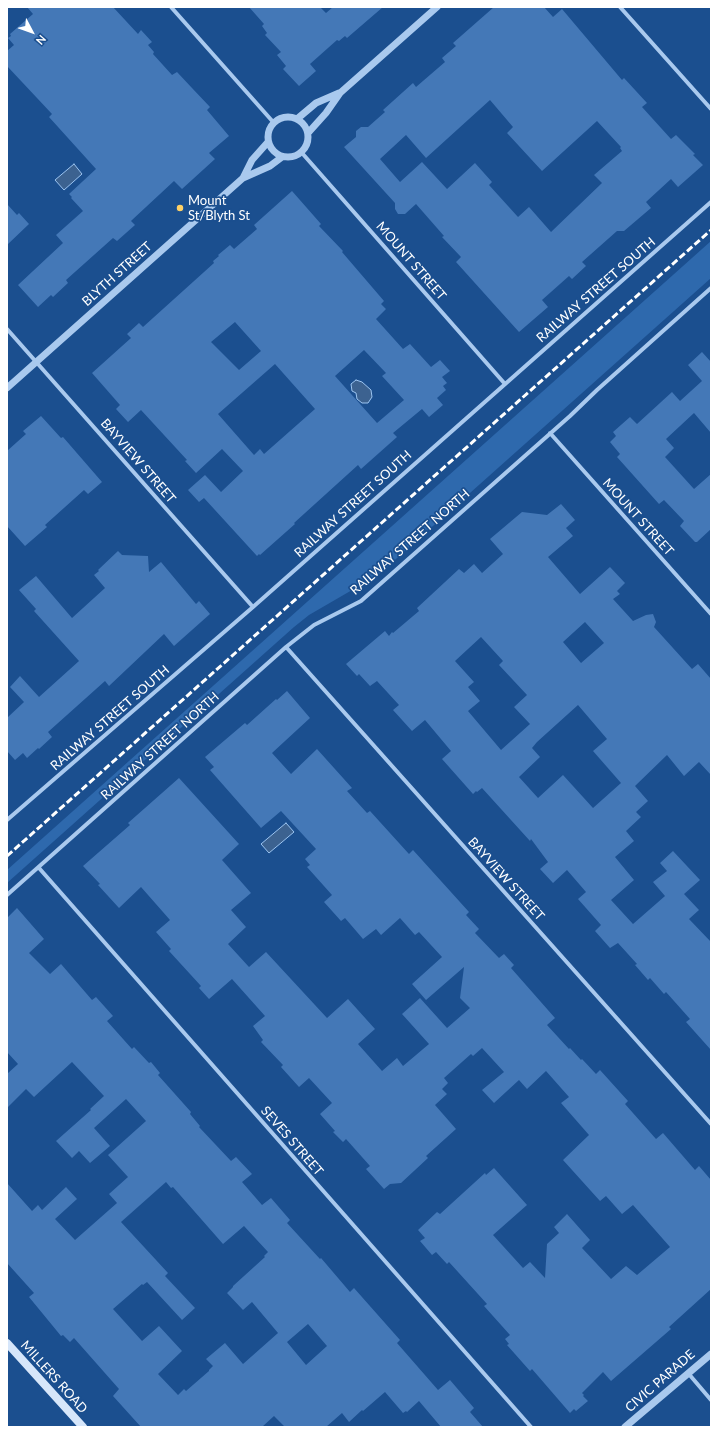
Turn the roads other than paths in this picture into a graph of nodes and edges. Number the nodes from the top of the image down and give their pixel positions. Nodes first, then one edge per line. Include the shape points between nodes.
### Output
1 (171, 7) edge
2 (437, 7) edge
3 (620, 7) edge
4 (340, 93) junction
5 (711, 109) edge
6 (297, 119) junction
7 (274, 123) junction
8 (308, 133) junction
9 (268, 142) junction
10 (302, 153) junction
11 (282, 157) junction
12 (243, 178) junction
13 (711, 202) edge
14 (711, 288) edge
15 (7, 329) edge
16 (36, 362) junction
17 (505, 384) junction
18 (7, 388) edge
19 (550, 433) junction
20 (253, 607) junction
21 (711, 614) edge
22 (286, 647) junction
23 (7, 820) edge
24 (39, 868) junction
25 (7, 895) edge
26 (711, 1124) edge
27 (7, 1343) edge
28 (711, 1354) edge
29 (688, 1373) junction
30 (711, 1400) edge
31 (83, 1427) edge
32 (531, 1427) edge
33 (626, 1427) edge

1 - 7 street
2 - 4 street
3 - 5 street
4 - 6 street via 316,103
4 - 8 street
6 - 7 street via 286,117
6 - 8 street
7 - 9 street via 270,128
8 - 10 street via 306,148
9 - 11 street via 276,154
9 - 12 street, BLYTH STREET via 252,160
10 - 11 street via 289,158
10 - 17 street, MOUNT STREET
11 - 12 street, BLYTH STREET via 270,166
12 - 16 street, BLYTH STREET
13 - 17 street, RAILWAY STREET SOUTH
14 - 19 street, RAILWAY STREET NORTH
15 - 16 street, BAYVIEW STREET
16 - 18 street, BLYTH STREET
16 - 20 street, BAYVIEW STREET
17 - 20 street, RAILWAY STREET SOUTH
19 - 21 street, MOUNT STREET
19 - 22 street, RAILWAY STREET NORTH via 361,601 314,625
20 - 23 street, RAILWAY STREET SOUTH
22 - 24 street, RAILWAY STREET NORTH
22 - 26 street, BAYVIEW STREET
24 - 25 street, RAILWAY STREET NORTH
24 - 32 street, SEVES STREET
27 - 31 main road, MILLERS ROAD
28 - 29 street, CIVIC PARADE
29 - 30 street
29 - 33 street, CIVIC PARADE

